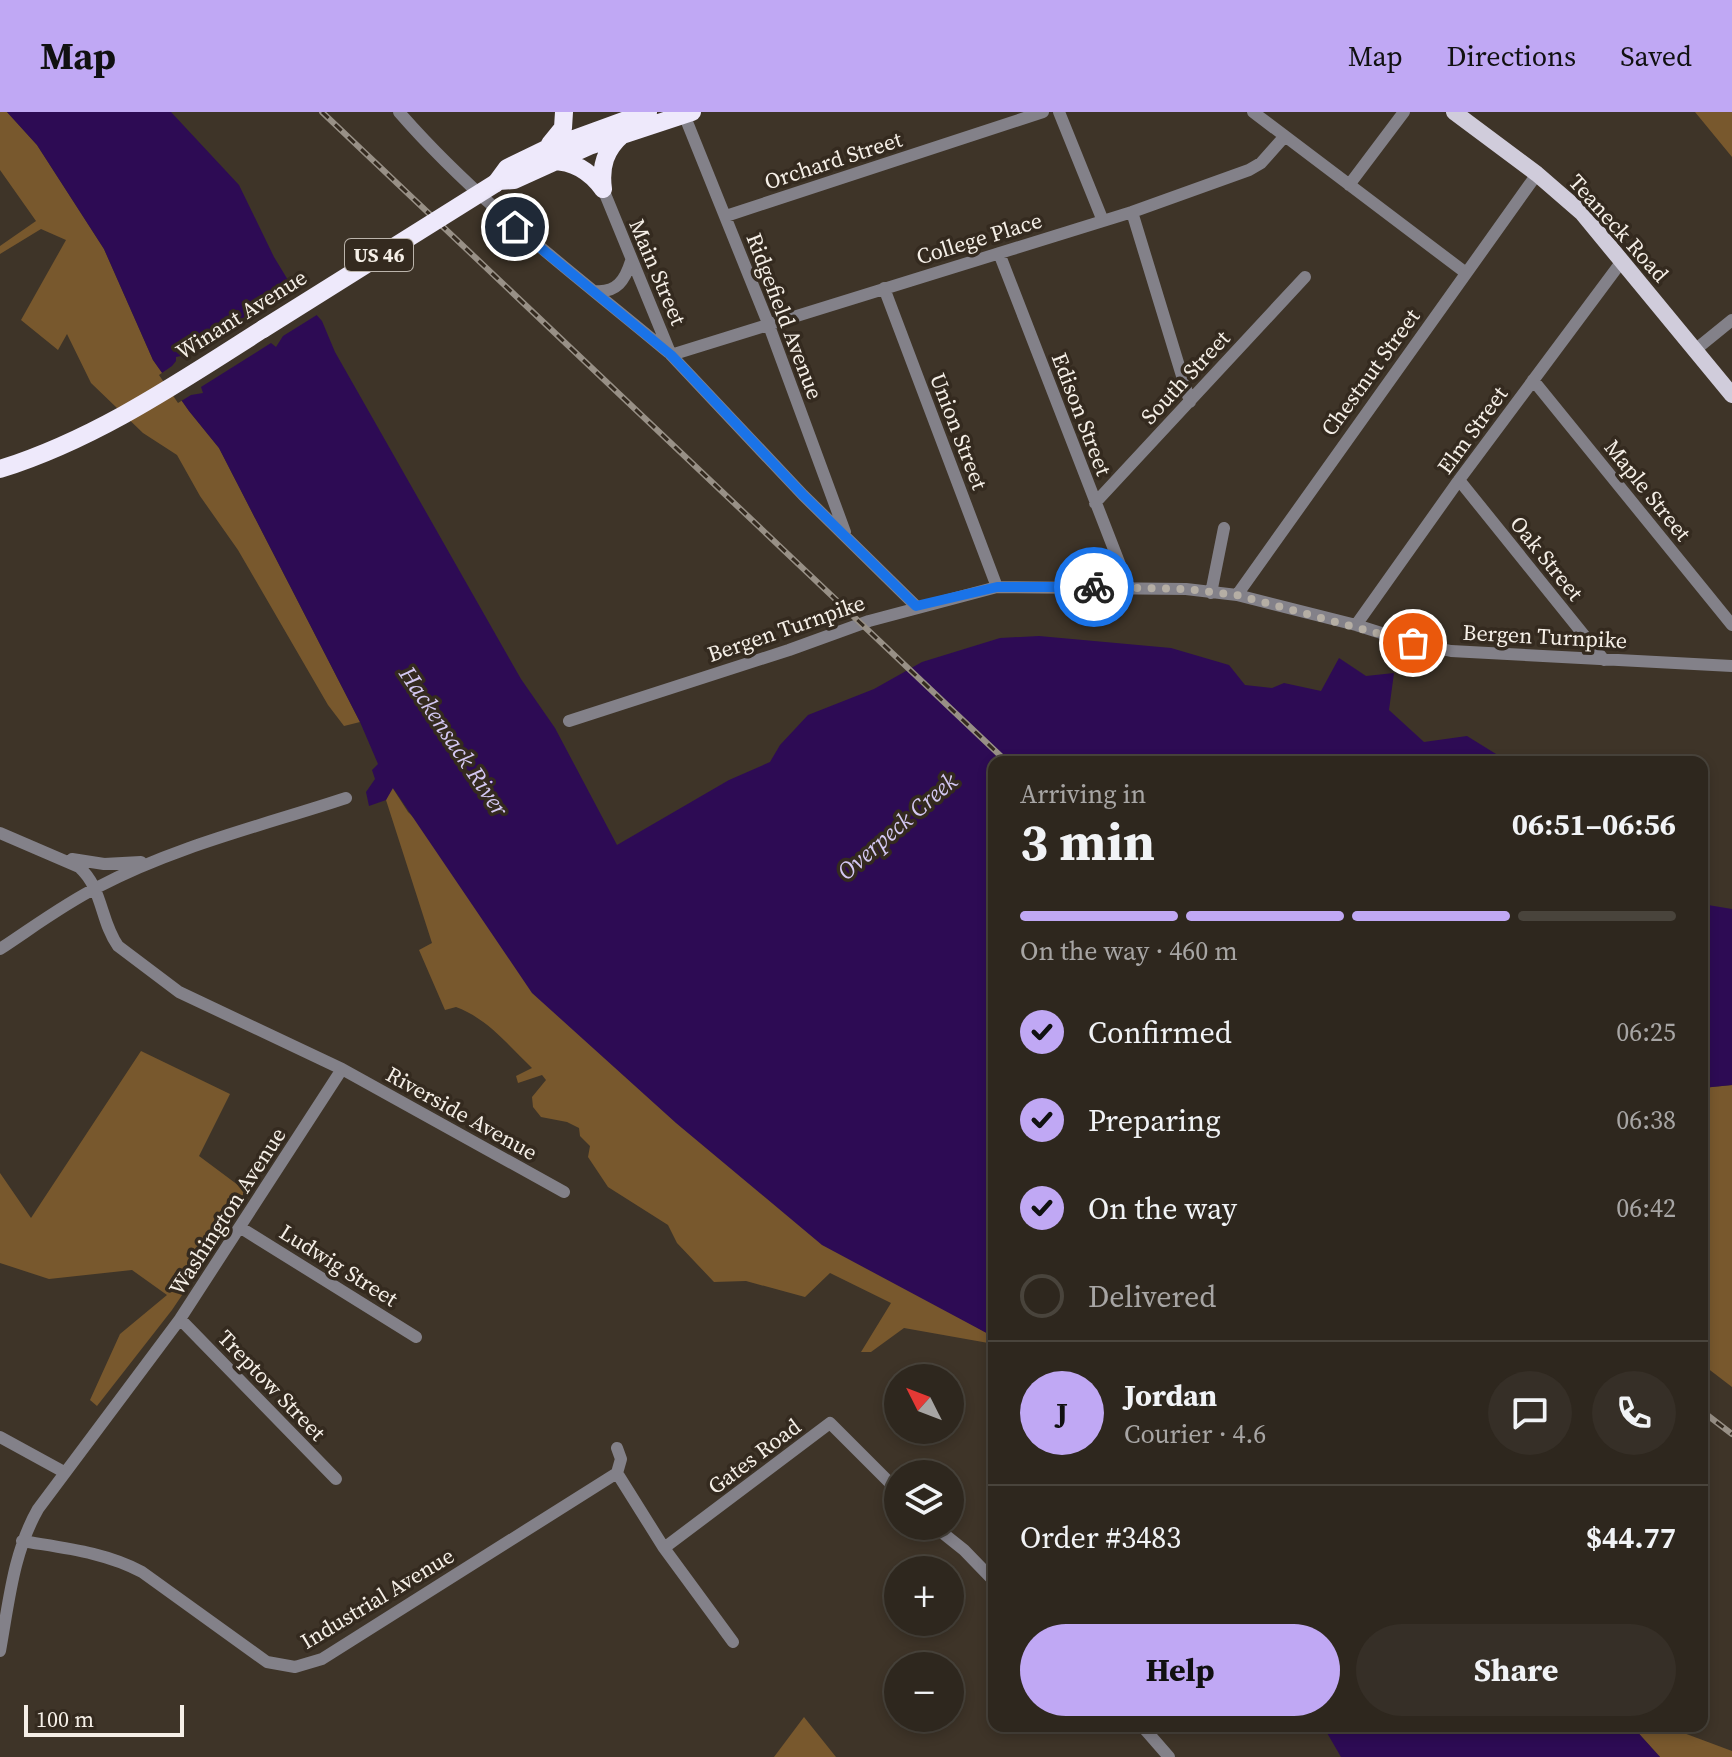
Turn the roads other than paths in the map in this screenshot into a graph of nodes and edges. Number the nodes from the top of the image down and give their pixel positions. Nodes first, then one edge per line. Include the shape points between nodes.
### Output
1 (399, 112) edge
2 (564, 112) edge
3 (575, 112) edge
4 (648, 112) edge
5 (1043, 112) edge
6 (1059, 112) edge
7 (1253, 112) edge
8 (1404, 112) edge
9 (1454, 112) edge
10 (686, 113) edge
11 (618, 128) junction
12 (1285, 136) junction
13 (548, 156) junction
14 (1537, 174) junction
15 (1349, 185) junction
16 (603, 189) junction
17 (1132, 212) junction
18 (726, 216) junction
19 (1103, 221) junction
20 (999, 253) junction
21 (631, 261) junction
22 (1622, 261) junction
23 (1466, 273) junction
24 (1305, 277) dead end
25 (884, 288) junction
26 (595, 291) junction
27 (1732, 320) edge
28 (768, 323) junction
29 (1695, 350) junction
30 (671, 355) junction
31 (1533, 380) junction
32 (1732, 395) edge
33 (1190, 402) junction
34 (0, 469) edge
35 (822, 471) junction
36 (1459, 480) junction
37 (803, 495) junction
38 (1095, 503) junction
39 (1224, 528) dead end
40 (846, 535) junction
41 (997, 587) junction
42 (1129, 588) junction
43 (1211, 593) junction
44 (1237, 595) junction
45 (916, 606) junction
46 (1356, 625) junction
47 (1732, 625) edge
48 (1604, 660) junction
49 (1732, 666) edge
50 (569, 721) dead end
51 (346, 798) dead end
52 (0, 833) edge
53 (57, 856) junction
54 (160, 859) junction
55 (95, 888) junction
56 (0, 949) edge
57 (342, 1069) junction
58 (564, 1192) dead end
59 (241, 1228) junction
60 (180, 1319) junction
61 (416, 1337) dead end
62 (0, 1437) edge
63 (617, 1448) dead end
64 (64, 1472) junction
65 (617, 1473) junction
66 (884, 1477) edge
67 (336, 1479) dead end
68 (952, 1540) edge
69 (22, 1541) junction
70 (664, 1548) junction
71 (988, 1575) edge
72 (733, 1642) dead end
73 (0, 1651) edge
74 (1147, 1732) edge
75 (1169, 1757) edge

1 - 26 street via 496,212
2 - 13 highway via 562,131
3 - 11 highway
4 - 11 highway, Winant Avenue / US 46
5 - 18 street, Orchard Street
6 - 19 street
7 - 12 street
8 - 15 street
9 - 14 main road, Teaneck Road
10 - 11 highway, Winant Avenue / US 46
10 - 18 street, Ridgefield Avenue
11 - 13 highway, Winant Avenue / US 46
11 - 16 highway via 605,158
12 - 15 street
12 - 17 street, College Place via 1249,170
13 - 16 highway via 584,170
13 - 34 highway, Winant Avenue / US 46, bridge via 514,180 497,182 134,410 64,446
14 - 22 main road, Teaneck Road via 1582,213
14 - 23 street, Chestnut Street
15 - 23 street
16 - 21 street, Main Street
17 - 19 street, College Place
17 - 33 street
18 - 28 street, Ridgefield Avenue
19 - 20 street, College Place
20 - 25 street, College Place
20 - 38 street, Edison Street
21 - 26 street via 617,287
21 - 30 street, Main Street
22 - 29 main road, Teaneck Road
22 - 31 street, Elm Street
23 - 44 street, Chestnut Street
24 - 33 street, South Street
25 - 28 street, College Place
25 - 41 street, Union Street
26 - 30 street
27 - 29 street
28 - 30 street, College Place
28 - 35 street, Ridgefield Avenue
29 - 32 main road, Teaneck Road
30 - 37 street, Main Street
31 - 36 street, Elm Street
31 - 47 street, Maple Street
33 - 38 street, South Street
35 - 37 street
35 - 40 street, Ridgefield Avenue
36 - 46 street, Elm Street
36 - 48 street, Oak Street
37 - 40 street, Main Street
38 - 42 street, Edison Street
39 - 43 street
40 - 45 street, Main Street
41 - 42 street, Bergen Turnpike
41 - 45 street, Bergen Turnpike
42 - 43 street, Bergen Turnpike
43 - 44 street, Bergen Turnpike
44 - 46 street, Bergen Turnpike
45 - 50 street, Bergen Turnpike
46 - 48 street, Bergen Turnpike via 1451,651
48 - 49 street, Bergen Turnpike
51 - 54 street
52 - 53 street
53 - 54 street via 104,864
53 - 55 street via 79,867
54 - 55 street
55 - 56 street
55 - 57 street via 118,946 179,992
57 - 58 street, Riverside Avenue
57 - 59 street, Washington Avenue
59 - 60 street, Washington Avenue
59 - 61 street, Ludwig Street
60 - 64 street, Washington Avenue
60 - 67 street, Treptow Street
62 - 64 street
63 - 65 street
64 - 69 street, Washington Avenue
65 - 69 street, Industrial Avenue via 322,1659 295,1667 255,1656 127,1564
65 - 70 street
66 - 70 street, Gates Road via 830,1423
68 - 71 street
69 - 73 street, Washington Avenue
70 - 72 street
74 - 75 street

